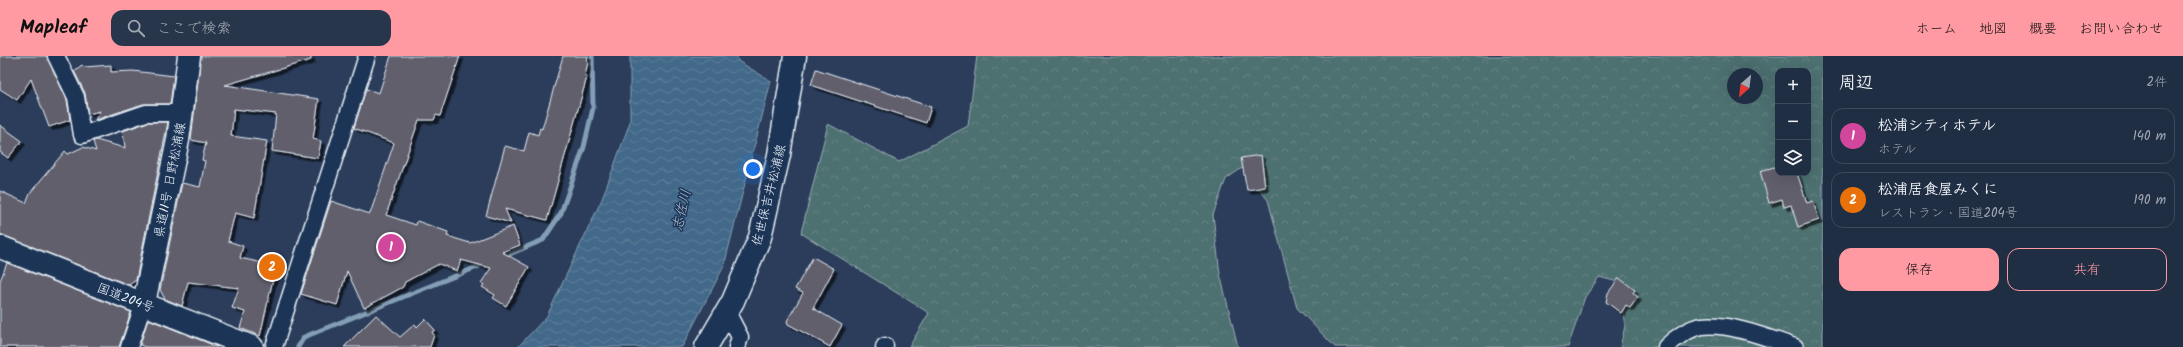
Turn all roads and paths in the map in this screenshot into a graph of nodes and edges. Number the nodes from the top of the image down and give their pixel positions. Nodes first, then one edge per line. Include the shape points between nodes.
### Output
1 (56, 56) edge
2 (189, 56) edge
3 (367, 56) edge
4 (795, 56) edge
5 (181, 113) junction
6 (0, 247) edge
7 (144, 303) junction
8 (727, 312) junction
9 (129, 347) edge
10 (252, 347) edge
11 (274, 347) edge
12 (706, 347) edge
13 (737, 347) edge
14 (1666, 347) edge
15 (1795, 347) edge

1 - 5 street via 76,97 82,135 146,113
2 - 5 main road, 県道11号 日野松浦線
3 - 11 street
4 - 8 main road, 佐世保吉井松浦線 via 779,155 760,237
5 - 7 main road, 県道11号 日野松浦線
6 - 7 main road, 国道204号
7 - 9 street
7 - 10 main road, 国道204号
8 - 12 main road, 佐世保吉井松浦線
8 - 13 street via 740,337
14 - 15 street via 1675,338 1702,326 1757,334

